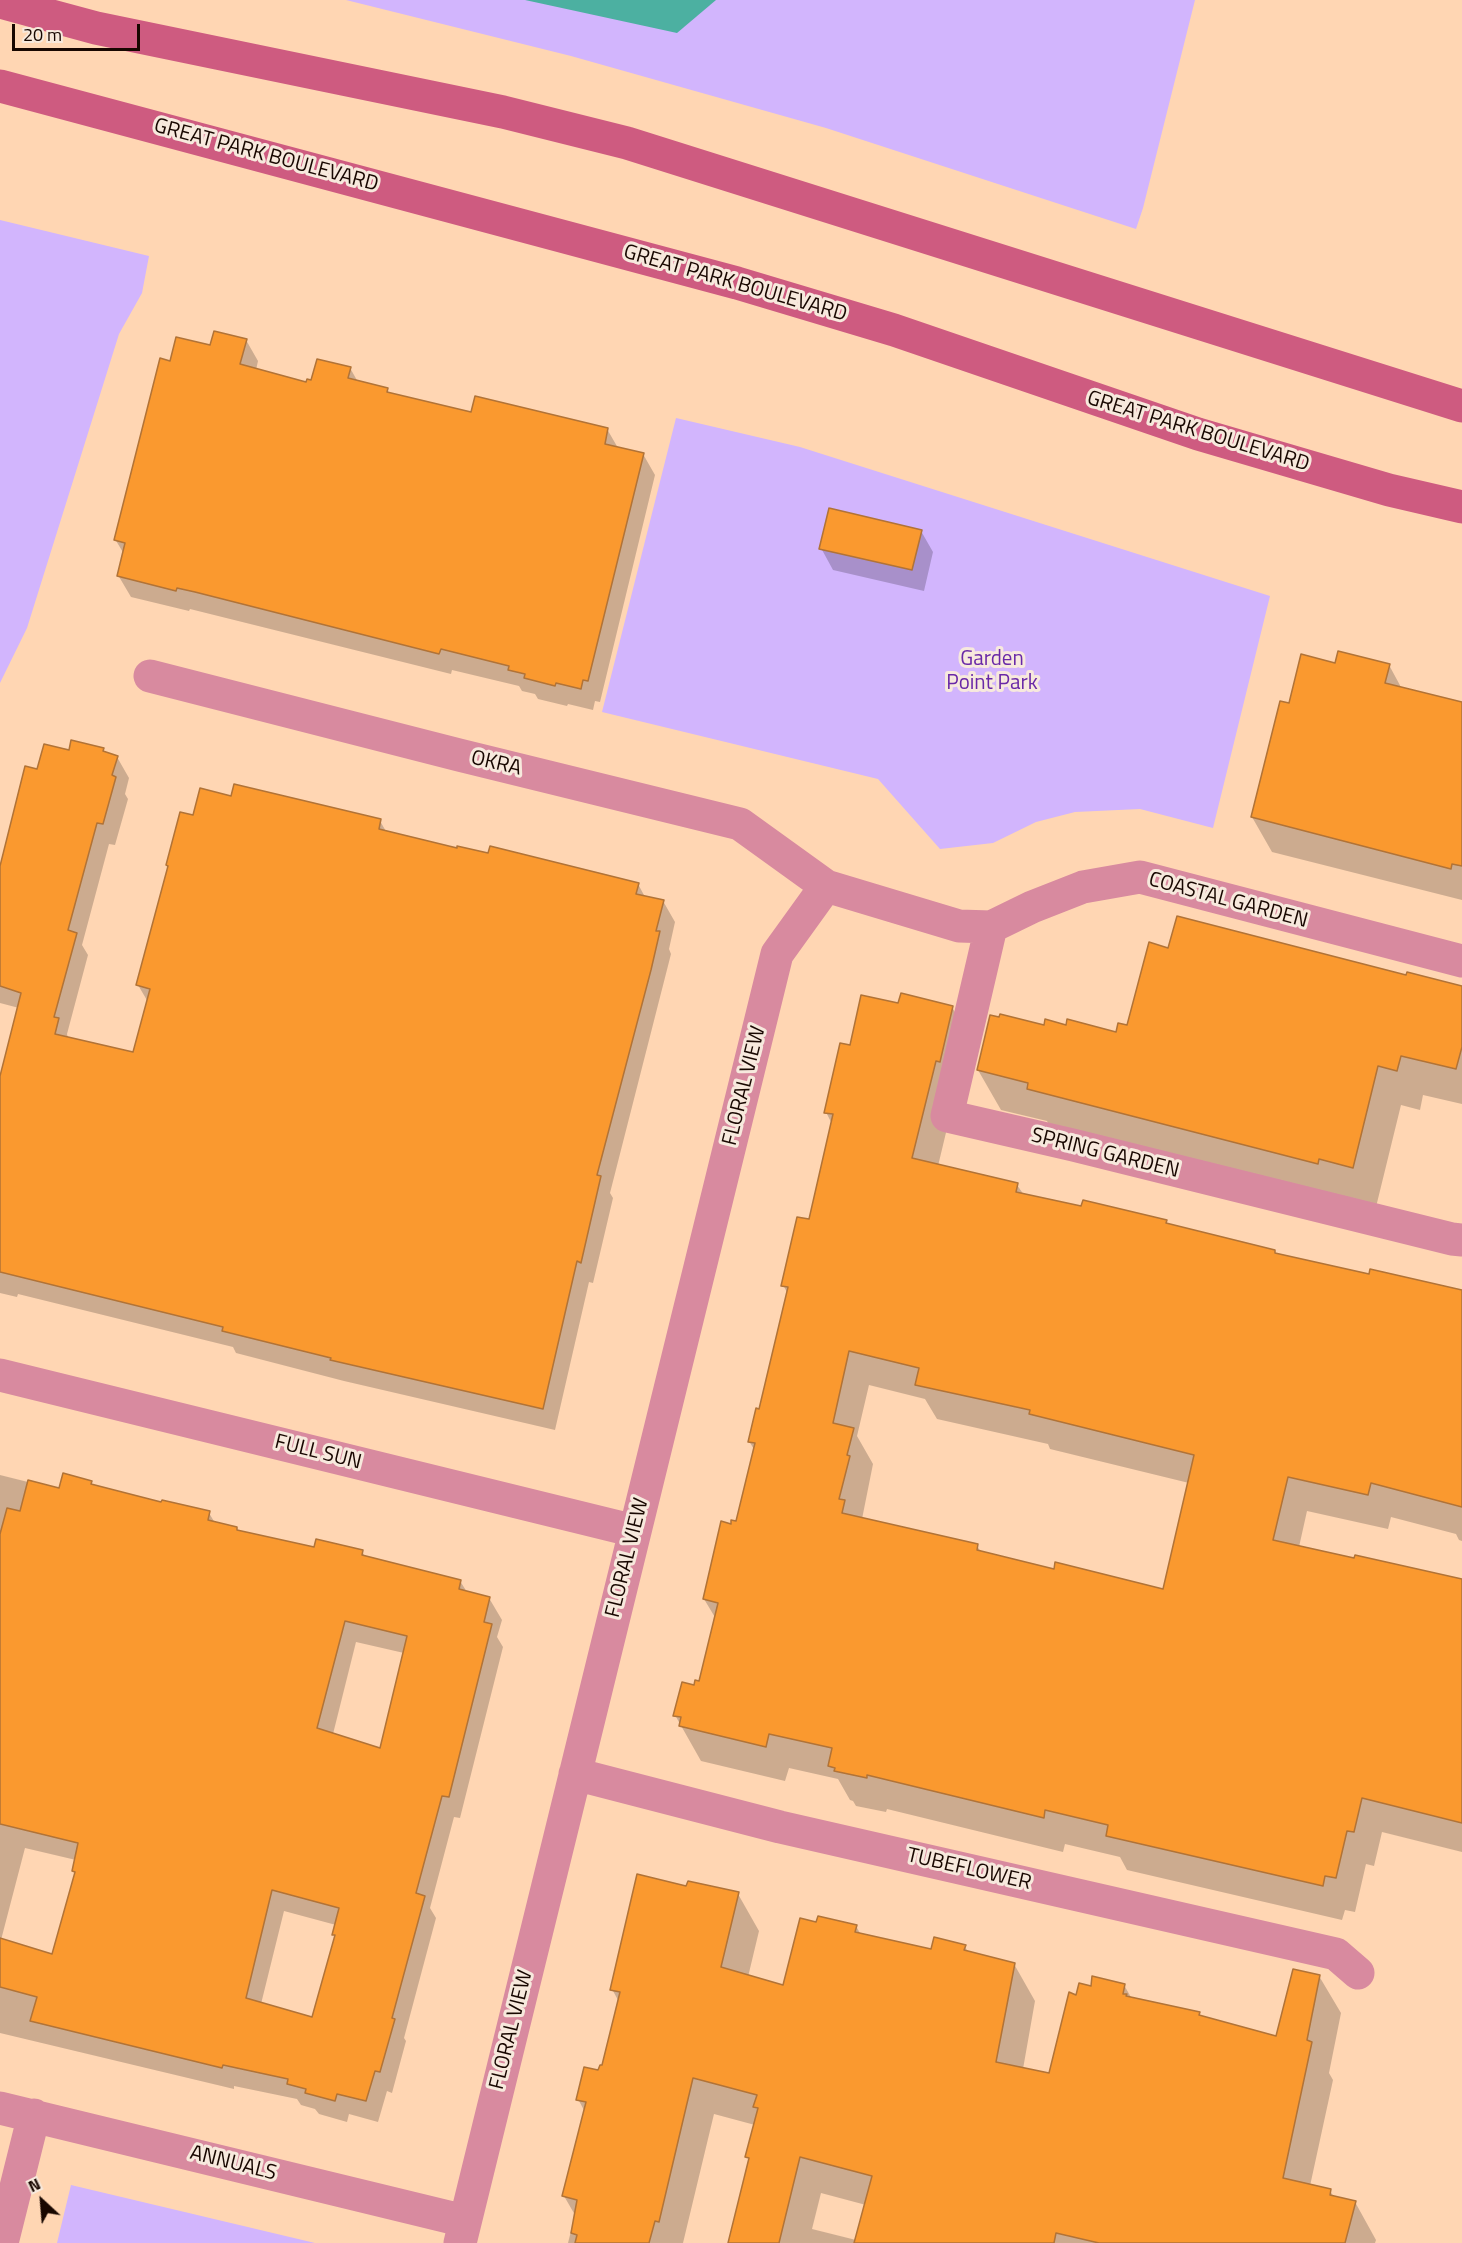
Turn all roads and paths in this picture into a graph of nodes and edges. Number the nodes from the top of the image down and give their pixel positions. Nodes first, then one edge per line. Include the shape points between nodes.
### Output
1 (0, 2) edge
2 (0, 86) edge
3 (1286, 351) junction
4 (1462, 387) edge
5 (1462, 406) edge
6 (1389, 490) junction
7 (1462, 507) edge
8 (1462, 519) edge
9 (150, 676) dead end
10 (825, 886) junction
11 (990, 927) junction
12 (1462, 961) edge
13 (1457, 1240) edge
14 (0, 1375) edge
15 (635, 1531) junction
16 (575, 1774) junction
17 (1358, 1973) dead end
18 (0, 2108) edge
19 (34, 2115) junction
20 (462, 2232) edge
21 (2, 2243) edge

1 - 3 main road via 96,28 503,112 627,143
2 - 6 main road, GREAT PARK BOULEVARD via 737,283 894,330 1198,434
3 - 4 main road
3 - 5 main road
6 - 7 main road, GREAT PARK BOULEVARD
6 - 8 main road
9 - 10 street, OKRA via 740,824
10 - 11 street, COASTAL GARDEN via 959,926
10 - 15 street, FLORAL VIEW via 777,954
11 - 12 street, COASTAL GARDEN via 1083,887 1140,877
11 - 13 street, SPRING GARDEN via 947,1116
14 - 15 street, FULL SUN
15 - 16 street, FLORAL VIEW
16 - 17 street, TUBEFLOWER via 780,1827 1335,1954
16 - 20 street, FLORAL VIEW
18 - 19 street, ANNUALS
19 - 20 street, ANNUALS
19 - 21 street

